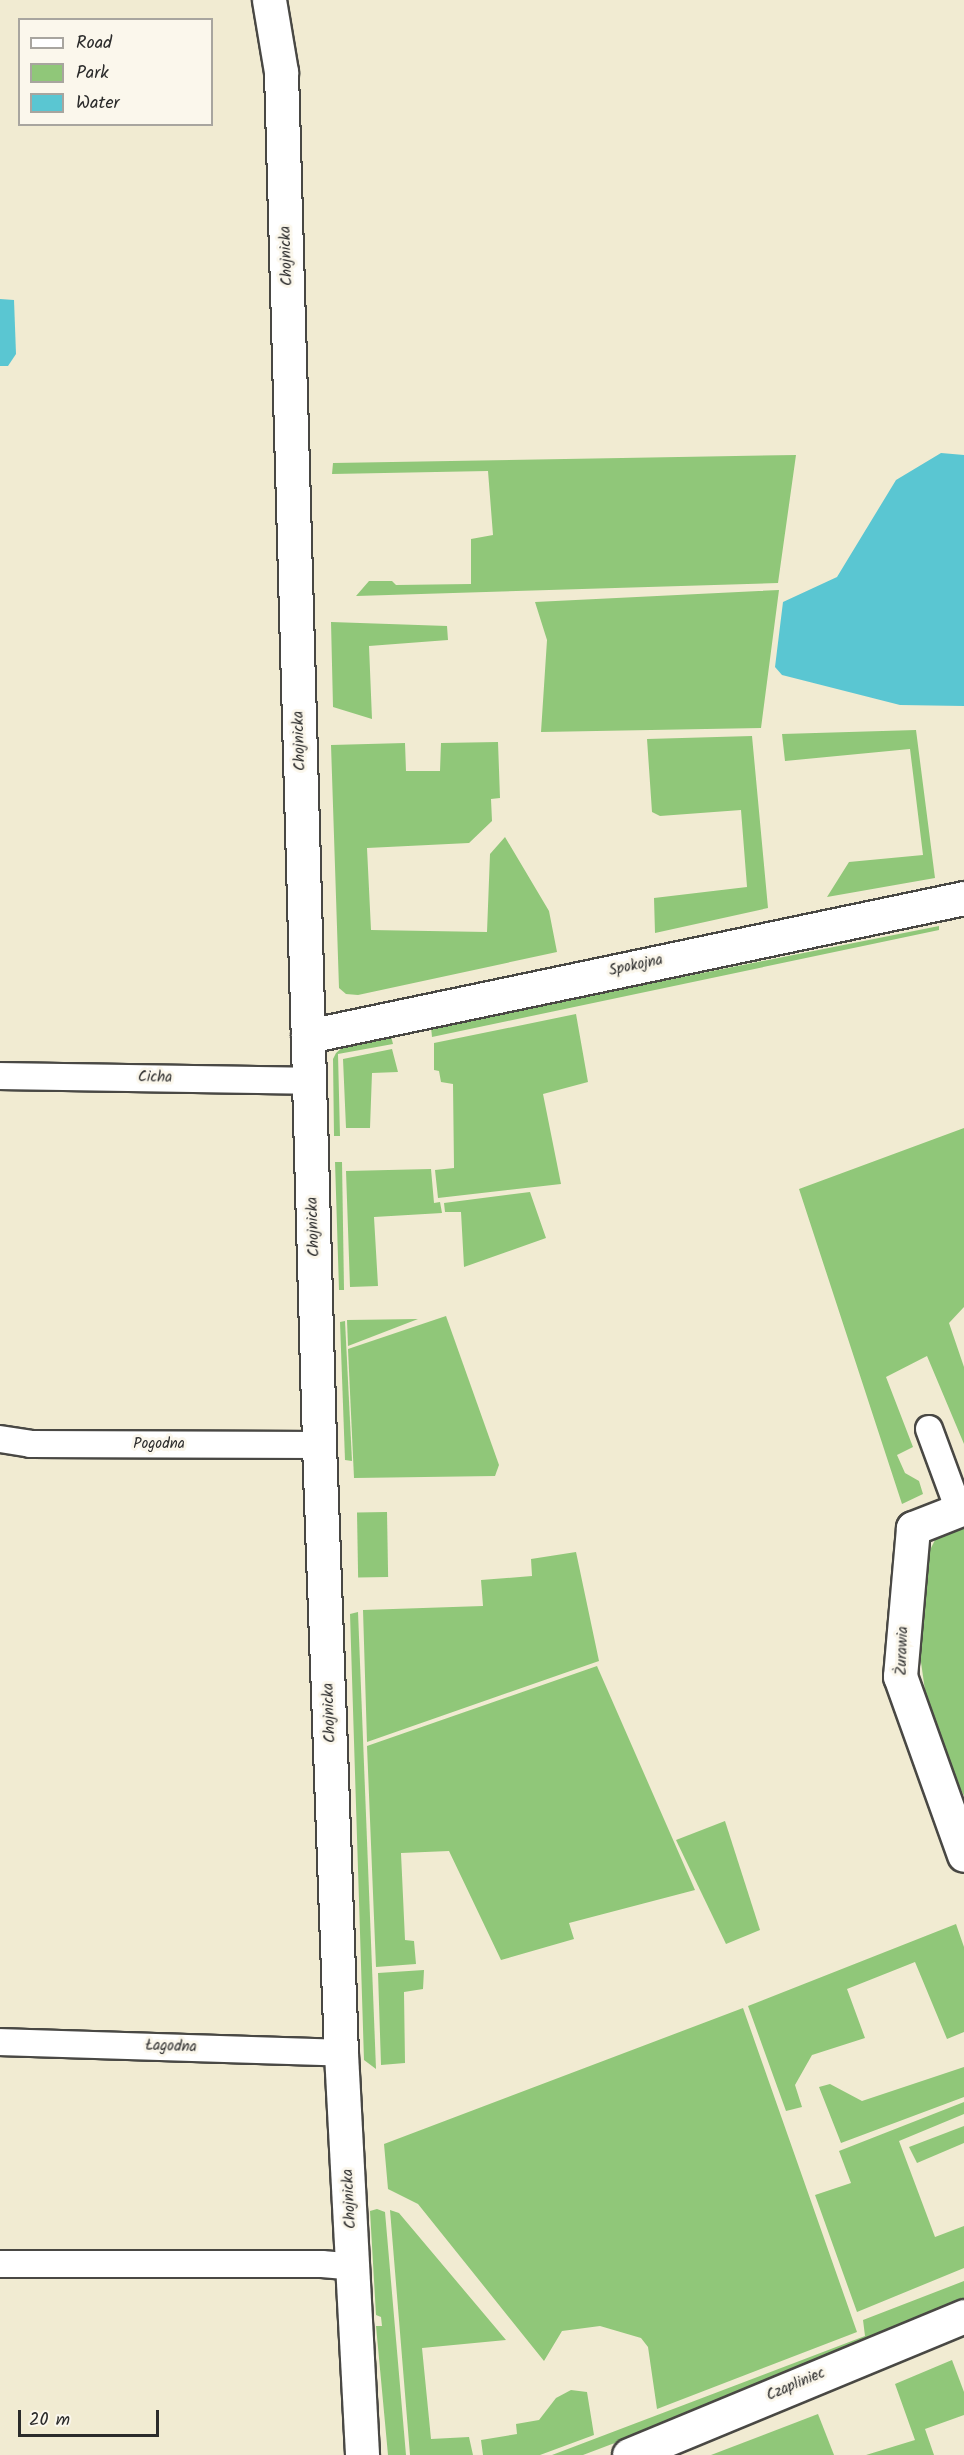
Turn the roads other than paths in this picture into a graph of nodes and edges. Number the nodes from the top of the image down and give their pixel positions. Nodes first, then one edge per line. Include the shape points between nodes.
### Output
1 (269, 0) edge
2 (964, 898) edge
3 (308, 1036) junction
4 (0, 1076) edge
5 (310, 1081) junction
6 (930, 1429) dead end
7 (0, 1439) edge
8 (319, 1445) junction
9 (961, 1509) edge
10 (964, 1855) edge
11 (0, 2042) edge
12 (341, 2053) junction
13 (0, 2264) edge
14 (354, 2267) junction
15 (964, 2316) edge
16 (362, 2455) edge
17 (629, 2455) edge

1 - 3 street, Chojnicka via 281,72
2 - 3 street, Spokojna
3 - 5 street, Chojnicka
4 - 5 lane, Cicha
5 - 8 street, Chojnicka
6 - 9 lane
7 - 8 lane, Pogodna via 30,1444
8 - 12 street, Chojnicka
9 - 10 street, Żurawia via 913,1528 900,1676
11 - 12 lane, Łagodna
12 - 14 street, Chojnicka
13 - 14 lane
14 - 16 street, Chojnicka
15 - 17 street, Czapliniec

